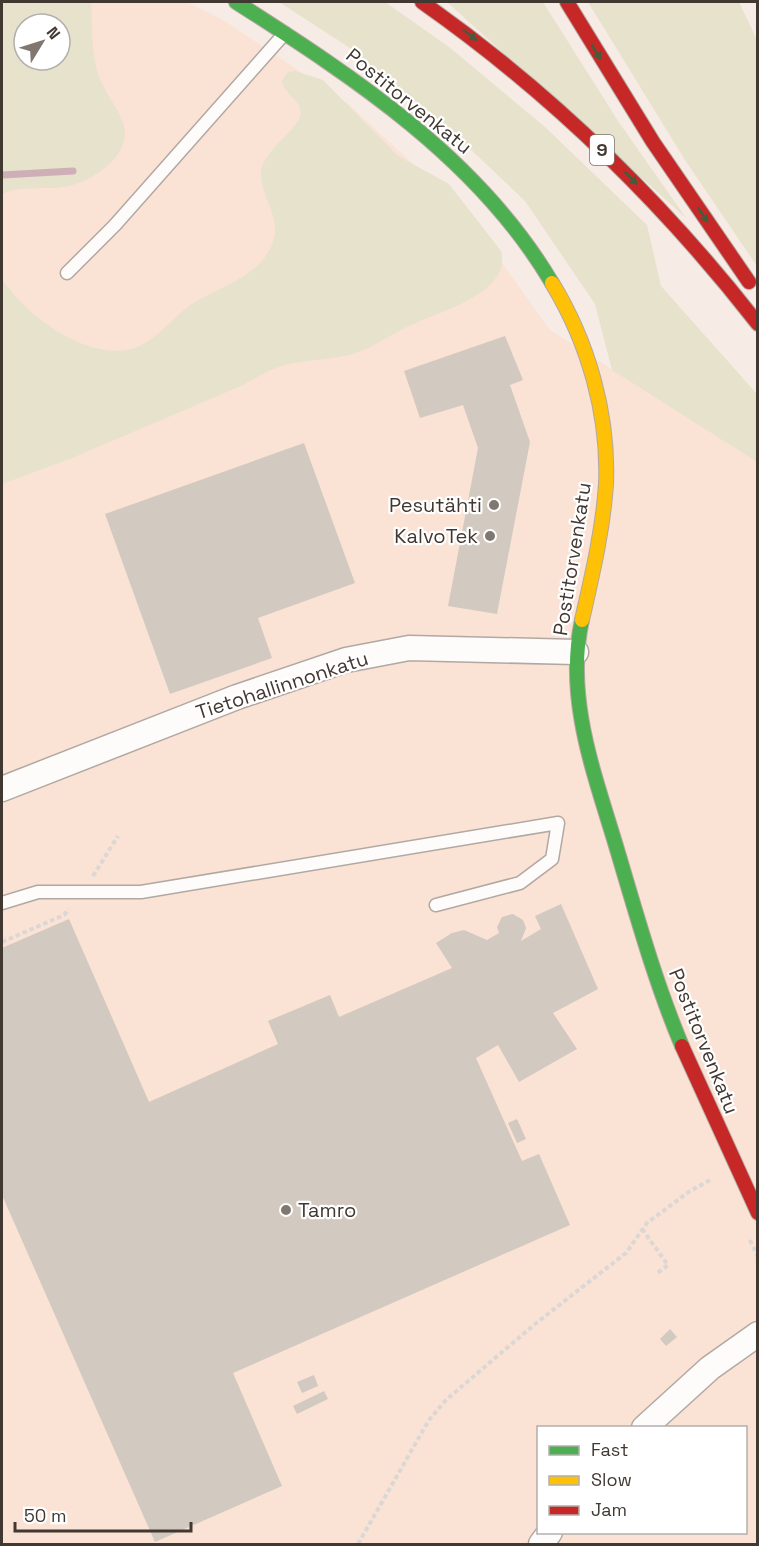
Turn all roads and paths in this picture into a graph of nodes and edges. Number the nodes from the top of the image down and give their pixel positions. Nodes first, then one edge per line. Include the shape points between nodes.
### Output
1 (236, 2) edge
2 (422, 2) edge
3 (567, 2) edge
4 (286, 33) junction
5 (67, 273) dead end
6 (758, 294) edge
7 (758, 324) edge
8 (576, 652) junction
9 (2, 789) edge
10 (2, 903) edge
11 (436, 905) dead end
12 (721, 1174) dead end
13 (758, 1213) edge
14 (641, 1229) junction
15 (656, 1274) dead end
16 (758, 1334) edge
17 (646, 1426) edge
18 (358, 1545) edge

1 - 4 main road, Postitorvenkatu
2 -> 7 main road, 9 via 469,34 618,165 693,243
3 -> 6 main road via 653,142
4 - 5 lane via 115,225
4 - 8 main road, Postitorvenkatu via 377,96 464,171 525,236 575,319 599,391 606,467 603,513
8 - 9 street, Tietohallinnonkatu via 409,648 346,660 237,697
8 - 13 main road, Postitorvenkatu via 582,720 660,989
10 - 11 lane via 38,891 141,892 558,823 552,859 520,884
12 - 14 path via 678,1199
14 - 15 path via 668,1265
14 - 18 path via 626,1253 535,1324 438,1408
16 - 17 street via 710,1368

